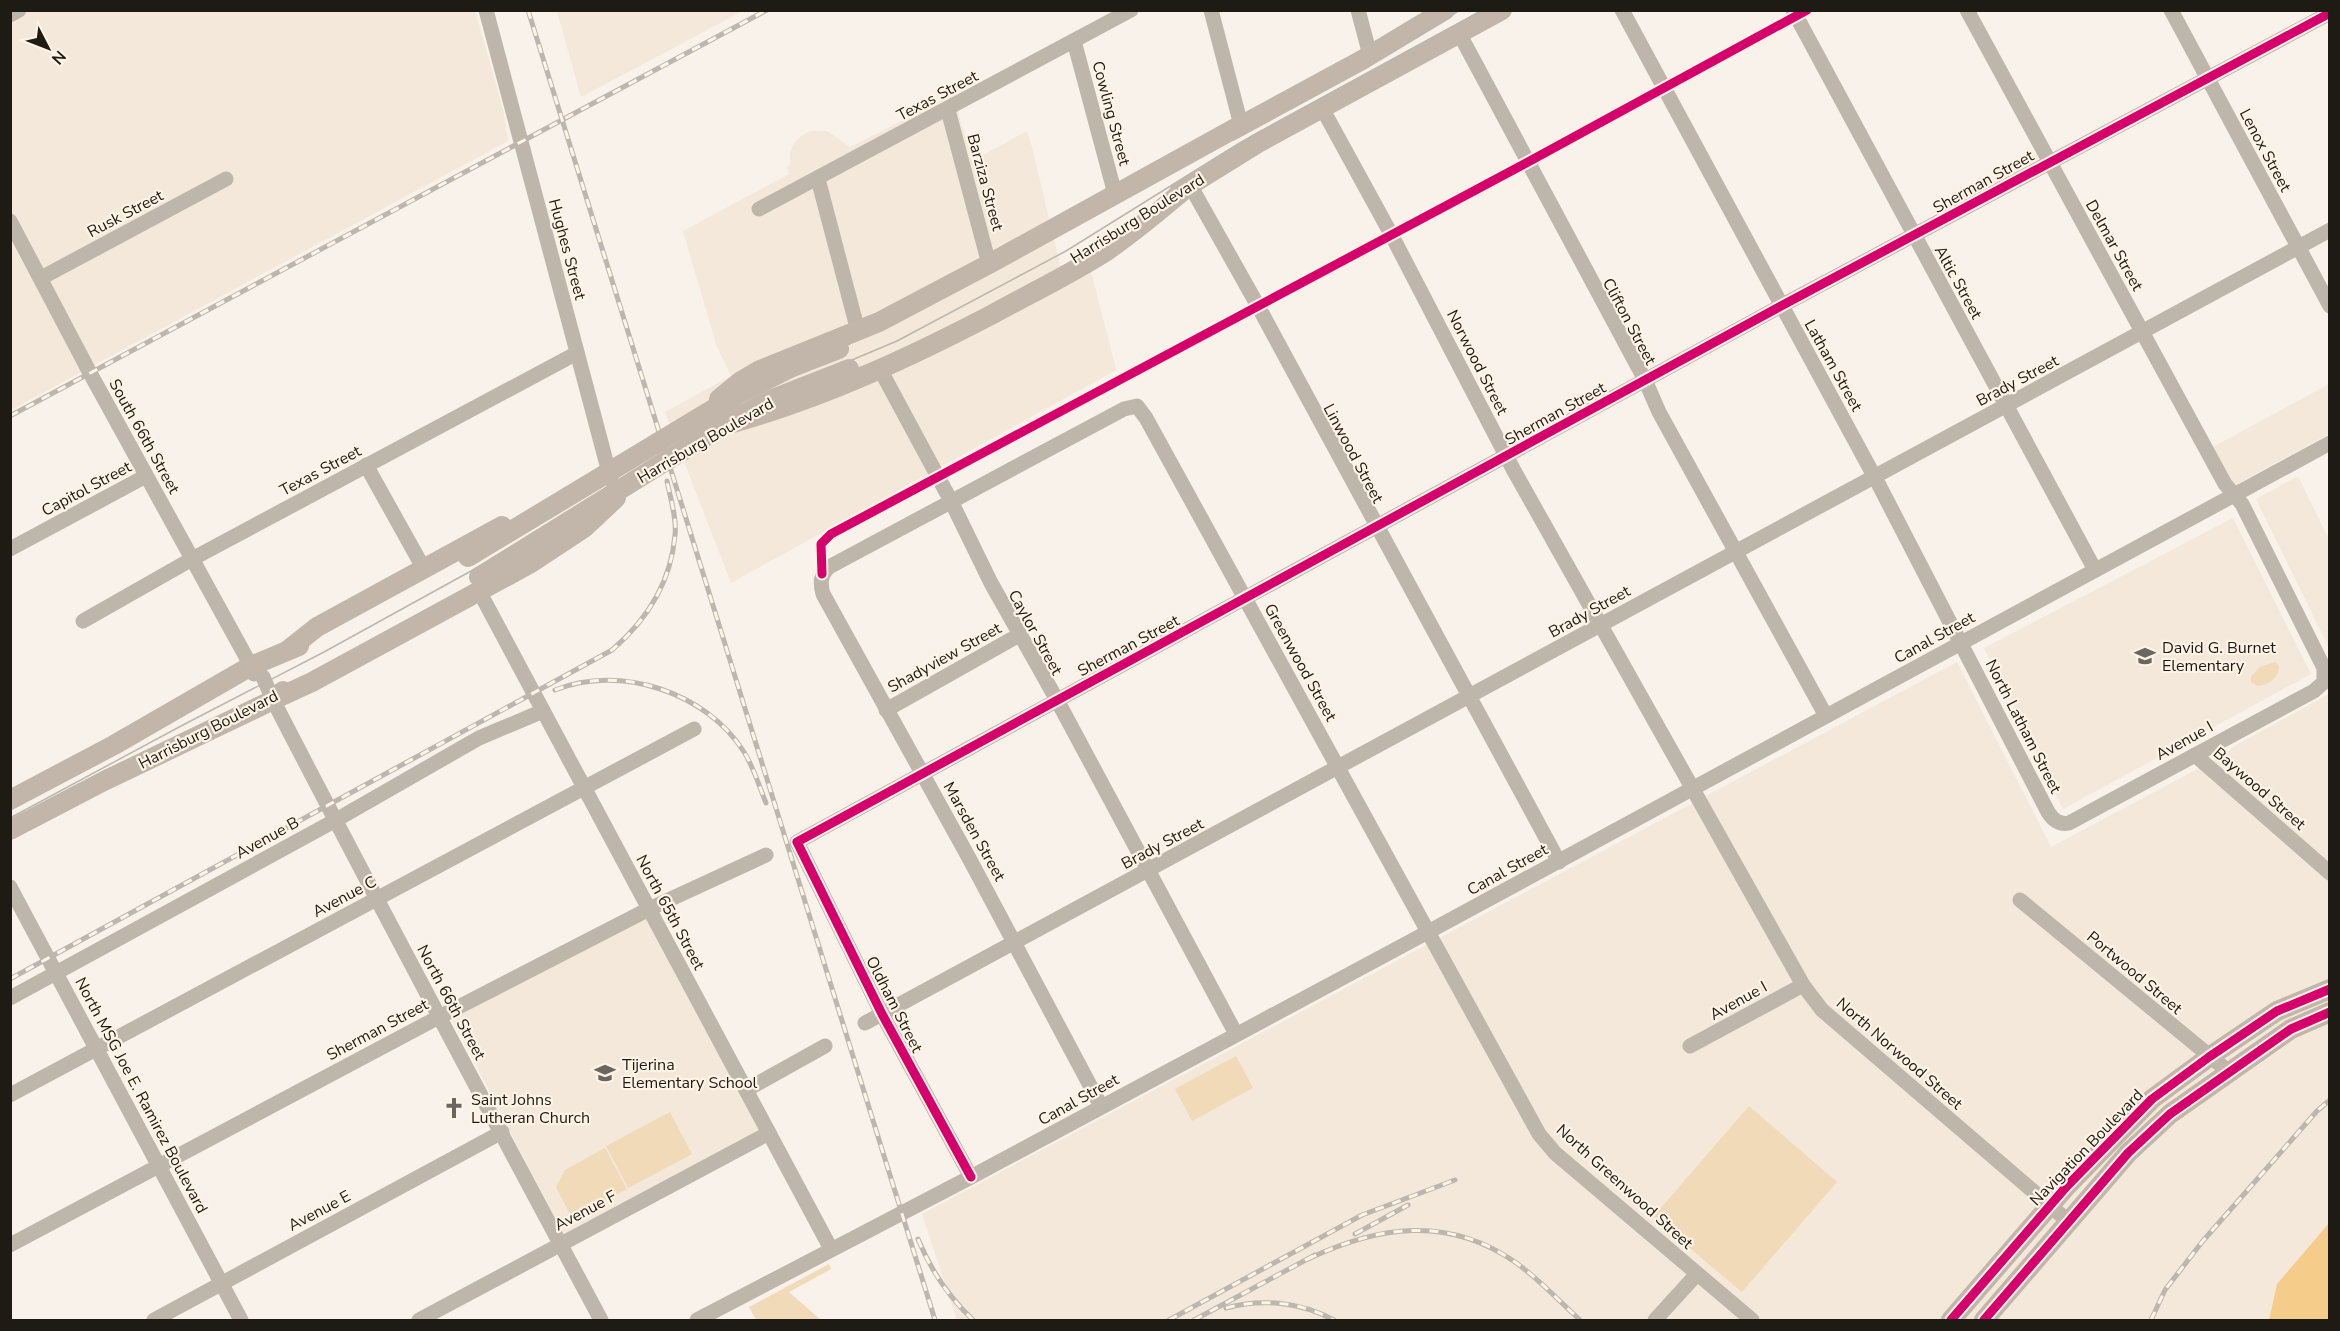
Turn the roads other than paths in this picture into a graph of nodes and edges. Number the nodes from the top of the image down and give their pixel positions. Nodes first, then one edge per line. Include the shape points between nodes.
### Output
1 (19, 10) edge
2 (486, 10) edge
3 (1131, 10) edge
4 (1211, 10) edge
5 (1358, 10) edge
6 (1445, 10) edge
7 (1502, 10) edge
8 (1622, 10) edge
9 (1793, 10) edge
10 (1967, 10) edge
11 (2171, 10) edge
12 (2330, 13) edge
13 (10, 15) edge
14 (1459, 33) junction
15 (1074, 41) junction
16 (1370, 55) junction
17 (2208, 77) junction
18 (1322, 108) junction
19 (948, 110) junction
20 (1241, 125) junction
21 (2049, 162) junction
22 (226, 179) dead end
23 (818, 179) junction
24 (1190, 185) junction
25 (1115, 194) junction
26 (759, 209) dead end
27 (10, 221) edge
28 (2330, 230) edge
29 (1913, 236) junction
30 (2296, 247) junction
31 (989, 264) junction
32 (41, 278) junction
33 (1781, 306) junction
34 (2330, 306) edge
35 (858, 331) junction
36 (2142, 332) junction
37 (577, 353) junction
38 (881, 370) junction
39 (1645, 380) junction
40 (727, 391) junction
41 (2006, 406) junction
42 (743, 421) junction
43 (2330, 443) edge
44 (1507, 457) junction
45 (366, 465) junction
46 (609, 475) junction
47 (146, 476) junction
48 (1874, 477) junction
49 (618, 495) junction
50 (2233, 495) junction
51 (951, 501) junction
52 (1377, 527) junction
53 (10, 549) edge
54 (1737, 552) junction
55 (192, 559) junction
56 (424, 569) junction
57 (2095, 570) junction
58 (479, 584) junction
59 (1245, 599) junction
60 (83, 621) dead end
61 (1600, 625) junction
62 (1019, 635) junction
63 (1961, 643) junction
64 (288, 650) junction
65 (251, 666) junction
66 (2324, 682) joint
67 (1469, 698) junction
68 (273, 700) junction
69 (1057, 700) junction
70 (886, 710) junction
71 (543, 711) junction
72 (1826, 717) junction
73 (694, 729) dead end
74 (2195, 754) junction
75 (1339, 768) junction
76 (922, 773) junction
77 (583, 787) junction
78 (1694, 788) junction
79 (10, 800) edge
80 (336, 820) junction
81 (2059, 823) joint
82 (10, 830) edge
83 (797, 842) joint
84 (766, 855) dead end
85 (1558, 862) junction
86 (1148, 870) junction
87 (2330, 873) edge
88 (10, 887) edge
89 (376, 899) junction
90 (2020, 900) dead end
91 (649, 909) junction
92 (1428, 932) junction
93 (1015, 942) junction
94 (56, 972) junction
95 (1803, 985) junction
96 (2330, 989) edge
97 (10, 998) edge
98 (2330, 1012) edge
99 (882, 1014) junction
100 (439, 1017) junction
101 (866, 1023) dead end
102 (1236, 1034) junction
103 (825, 1046) dead end
104 (1690, 1046) dead end
105 (97, 1049) junction
106 (2209, 1057) junction
107 (2228, 1071) junction
108 (746, 1090) junction
109 (10, 1095) edge
110 (1101, 1107) junction
111 (502, 1132) junction
112 (769, 1133) junction
113 (158, 1167) junction
114 (971, 1177) junction
115 (2050, 1206) junction
116 (2068, 1221) junction
117 (560, 1244) junction
118 (10, 1245) edge
119 (831, 1249) junction
120 (1696, 1274) junction
121 (223, 1284) junction
122 (154, 1320) edge
123 (241, 1320) edge
124 (419, 1320) edge
125 (600, 1320) edge
126 (697, 1320) edge
127 (1655, 1320) edge
128 (1752, 1320) edge
129 (1951, 1320) edge
130 (1984, 1320) edge

1 - 13 street
2 - 37 street, Hughes Street
3 - 15 street, Texas Street
4 - 20 street
5 - 16 street
6 - 16 main road, Harrisburg Boulevard
7 - 14 main road, Harrisburg Boulevard
8 - 33 street, Latham Street
9 - 29 street, Altic Street
10 - 21 street, Delmar Street
11 - 17 street, Lenox Street
12 - 17 street, Sherman Street
14 - 18 main road, Harrisburg Boulevard
14 - 39 street, Clifton Street
15 - 19 street, Texas Street
15 - 25 street, Cowling Street
16 - 20 main road, Harrisburg Boulevard
17 - 21 street, Sherman Street
17 - 30 street, Lenox Street
18 - 24 main road, Harrisburg Boulevard
18 - 44 street, Norwood Street
19 - 23 street, Texas Street
19 - 31 street, Barziza Street
20 - 25 main road
20 - 64 main road, Harrisburg Boulevard, bridge via 1059,237 891,327 747,388 468,557 314,642
21 - 29 street, Sherman Street
21 - 36 street, Delmar Street
22 - 32 street, Rusk Street
23 - 26 street, Texas Street
23 - 35 street
24 - 38 main road via 1127,237 1083,265 926,350
24 - 52 street, Linwood Street
24 - 58 main road, Harrisburg Boulevard, bridge via 1105,240 906,346 770,400 732,420
25 - 31 main road
27 - 32 street, South 66th Street
28 - 30 street, Brady Street
29 - 33 street, Sherman Street
29 - 41 street, Altic Street
30 - 34 street, Lenox Street
30 - 36 street, Brady Street
31 - 35 main road
32 - 47 street, South 66th Street
33 - 39 street, Sherman Street
33 - 48 street, Latham Street
35 - 40 main road via 758,371
36 - 41 street, Brady Street
36 - 50 street, Delmar Street
37 - 45 street, Texas Street
37 - 46 street, Hughes Street
38 - 42 main road
38 - 51 street, Caylor Street
39 - 44 street, Sherman Street
39 - 54 street, Clifton Street
40 - 42 main road
40 - 46 main road via 686,436
41 - 48 street, Brady Street
41 - 57 street, Altic Street
42 - 49 main road via 717,429 646,470
43 - 50 street, Canal Street
44 - 52 street, Sherman Street
44 - 61 street, Norwood Street
45 - 55 street, Texas Street
45 - 56 street
46 - 49 street, Hughes Street
46 - 56 main road via 567,491
47 - 53 street, Capitol Street
47 - 55 street, South 66th Street
48 - 54 street, Brady Street
48 - 63 street, Latham Street
49 - 58 main road via 569,538 531,563
50 - 57 street, Canal Street
50 - 66 street, Delmar Street via 2242,504 2324,668
51 - 59 street, Greenwood Street via 1124,409 1137,406
51 - 62 street, Caylor Street
51 - 70 street, Marsden Street via 822,574 823,594
52 - 59 street, Sherman Street
52 - 67 street, Linwood Street
54 - 61 street, Brady Street
54 - 72 street, Clifton Street
55 - 60 street, Texas Street
55 - 65 street, South 66th Street
56 - 64 main road via 317,627
57 - 63 street, Canal Street
58 - 68 main road, Harrisburg Boulevard via 321,663
58 - 71 street, North 65th Street
59 - 69 street, Sherman Street
59 - 75 street, Greenwood Street
61 - 67 street, Brady Street
61 - 78 street, Norwood Street
62 - 69 street, Caylor Street
62 - 70 street, Shadyview Street
63 - 72 street, Canal Street
63 - 81 street, North Latham Street via 2048,812
64 - 65 main road, Harrisburg Boulevard
65 - 68 street, South 66th Street via 263,677
65 - 79 main road, Harrisburg Boulevard
66 - 74 street, Avenue I
67 - 75 street, Brady Street
67 - 85 street, Linwood Street
68 - 80 street, North 66th Street
68 - 82 main road, Harrisburg Boulevard
69 - 76 street, Sherman Street
69 - 86 street, Caylor Street
70 - 76 street, Marsden Street
71 - 77 street, North 65th Street
71 - 80 street, Avenue B via 479,738
72 - 78 street, Canal Street
73 - 77 street, Avenue C
74 - 81 street, Avenue I via 2069,823
74 - 87 street, Baywood Street
75 - 86 street, Brady Street
75 - 92 street, Greenwood Street
76 - 83 street, Sherman Street
76 - 93 street, Marsden Street
77 - 89 street, Avenue C
77 - 91 street, North 65th Street
78 - 85 street, Canal Street
78 - 95 street, North Norwood Street
80 - 89 street, North 66th Street
80 - 94 street, Avenue B
83 - 99 street, Oldham Street
84 - 91 street, Sherman Street
85 - 92 street, Canal Street
86 - 93 street, Brady Street
86 - 102 street, Caylor Street
88 - 94 street, North MSG Joe E. Ramirez Boulevard
89 - 100 street, North 66th Street
89 - 105 street, Avenue C
90 - 106 street, Portwood Street
91 - 100 street, Sherman Street
91 - 108 street, North 65th Street
92 - 102 street, Canal Street
92 - 120 street, North Greenwood Street via 1539,1134
93 - 99 street, Brady Street
93 - 110 street, Marsden Street
94 - 97 street, Avenue B
94 - 105 street, North MSG Joe E. Ramirez Boulevard
95 - 104 street, Avenue I
95 - 115 street, North Norwood Street via 1822,1010
96 - 106 main road, Navigation Boulevard via 2277,1011
98 - 107 main road via 2291,1029
99 - 101 street, Brady Street
99 - 114 street, Oldham Street
100 - 111 street, North 66th Street
100 - 113 street, Sherman Street
102 - 110 street, Canal Street
103 - 108 street
105 - 109 street, Avenue C
105 - 113 street, North MSG Joe E. Ramirez Boulevard
106 - 107 street, Portwood Street
106 - 115 main road, Navigation Boulevard via 2152,1099
107 - 116 main road via 2170,1114 2128,1153
108 - 112 street, North 65th Street
110 - 114 street, Canal Street
111 - 117 street, North 66th Street
111 - 121 street, Avenue E
112 - 117 street, Avenue F
112 - 119 street, North 65th Street
113 - 118 street, Sherman Street
113 - 121 street, North MSG Joe E. Ramirez Boulevard
114 - 119 street, Canal Street
115 - 116 street, North Norwood Street
115 - 129 main road, Navigation Boulevard
116 - 130 main road
117 - 124 street, Avenue F
117 - 125 street, North 66th Street
119 - 126 street, Canal Street
120 - 127 street
120 - 128 street, North Greenwood Street
121 - 122 street, Avenue E
121 - 123 street, North MSG Joe E. Ramirez Boulevard

